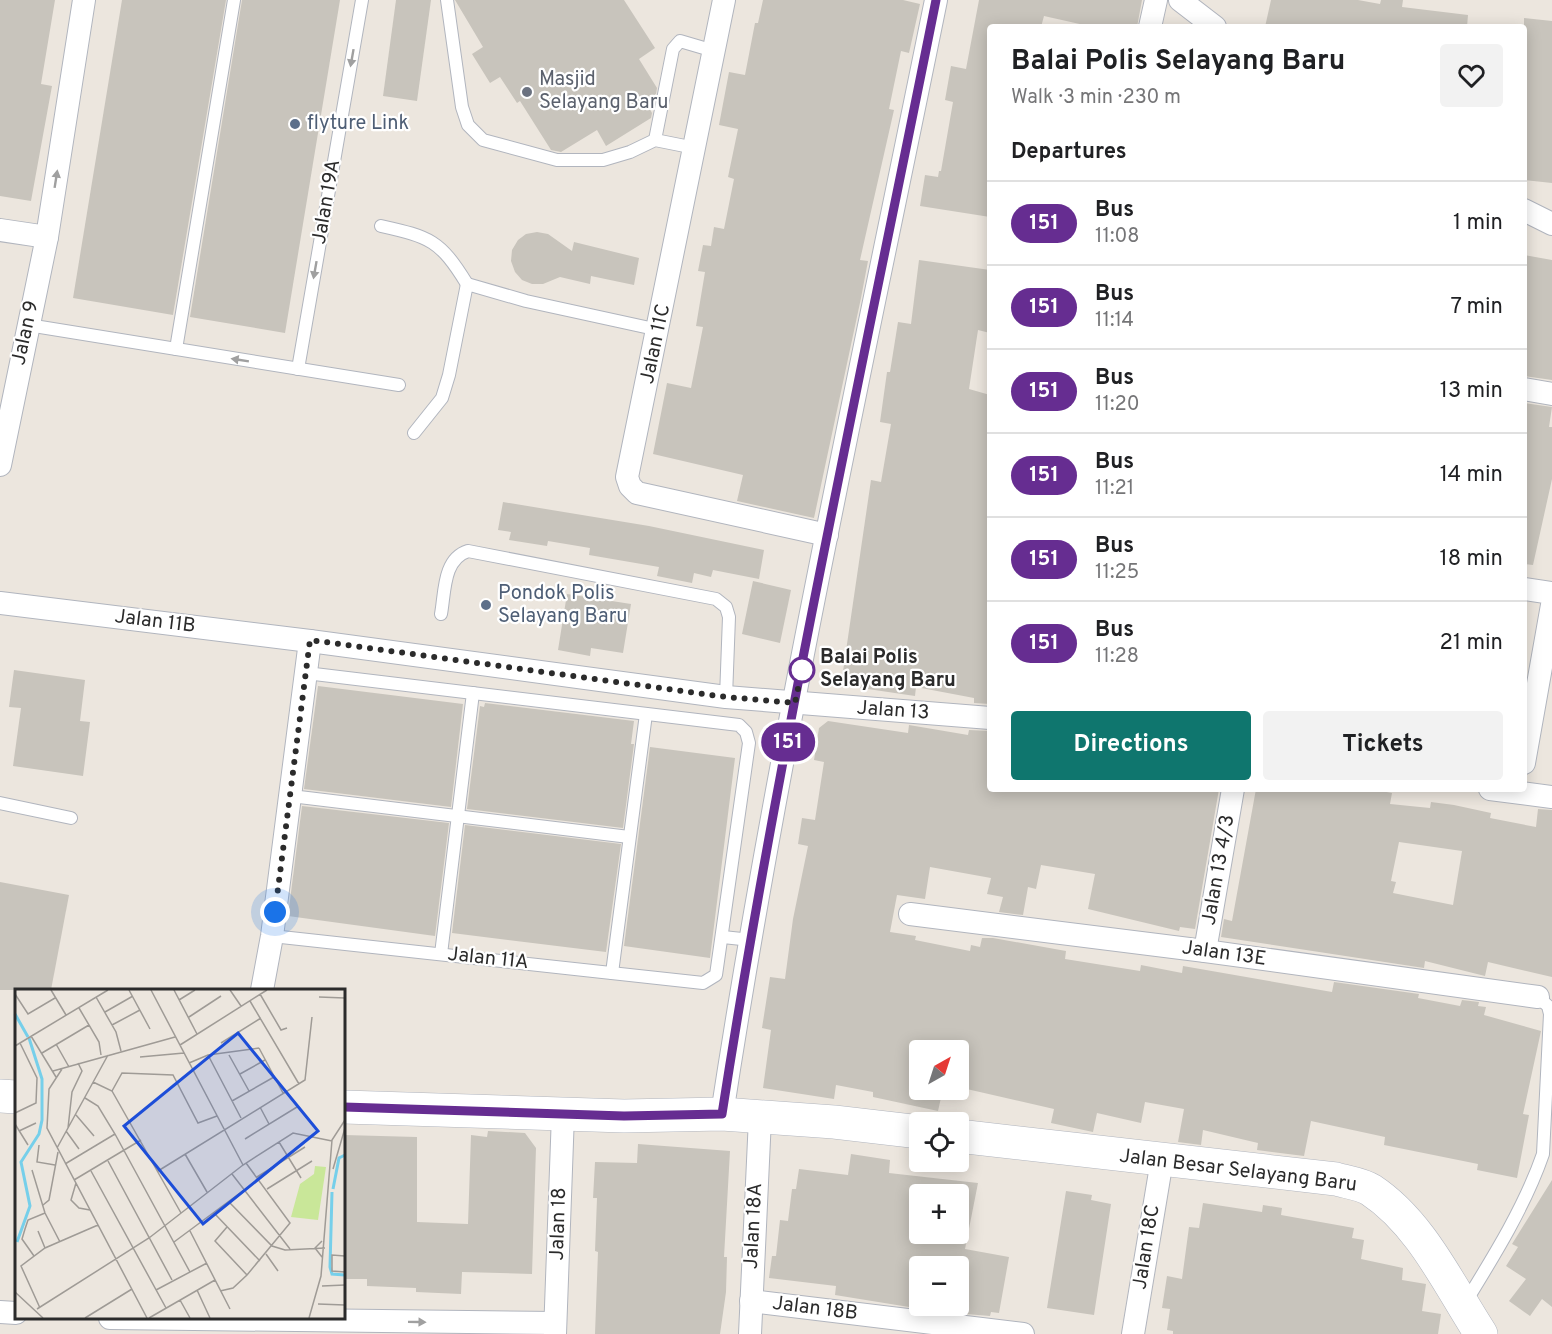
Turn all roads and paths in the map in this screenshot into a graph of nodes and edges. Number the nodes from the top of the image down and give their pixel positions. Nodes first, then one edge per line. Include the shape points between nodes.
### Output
1 (84, 0) edge
2 (234, 0) edge
3 (362, 0) edge
4 (447, 0) edge
5 (724, 0) edge
6 (936, 0) edge
7 (1156, 0) edge
8 (1180, 0) edge
9 (1151, 24) edge
10 (1211, 24) edge
11 (714, 51) junction
12 (655, 140) junction
13 (695, 148) junction
14 (1527, 212) edge
15 (1552, 224) edge
16 (381, 226) dead end
17 (0, 230) edge
18 (47, 237) junction
19 (466, 284) junction
20 (28, 325) junction
21 (659, 330) junction
22 (176, 349) junction
23 (298, 369) junction
24 (399, 385) dead end
25 (1527, 390) edge
26 (1552, 394) edge
27 (414, 433) dead end
28 (0, 465) edge
29 (827, 535) junction
30 (1527, 589) edge
31 (1552, 593) edge
32 (0, 603) edge
33 (1552, 605) edge
34 (441, 614) dead end
35 (310, 640) junction
36 (306, 673) junction
37 (473, 693) junction
38 (726, 697) junction
39 (795, 703) junction
40 (646, 714) junction
41 (987, 718) edge
42 (1527, 746) edge
43 (1232, 792) edge
44 (1524, 792) edge
45 (291, 796) junction
46 (1552, 797) edge
47 (0, 803) edge
48 (458, 816) junction
49 (71, 818) dead end
50 (629, 837) junction
51 (909, 914) dead end
52 (272, 936) junction
53 (723, 937) junction
54 (751, 940) junction
55 (1205, 951) junction
56 (441, 954) junction
57 (612, 973) junction
58 (262, 989) edge
59 (1538, 997) joint
60 (0, 1096) edge
61 (15, 1097) edge
62 (345, 1107) edge
63 (562, 1114) junction
64 (722, 1114) junction
65 (760, 1118) junction
66 (909, 1131) edge
67 (969, 1137) edge
68 (1162, 1160) junction
69 (751, 1301) junction
70 (1463, 1306) junction
71 (0, 1312) edge
72 (15, 1313) edge
73 (121, 1319) edge
74 (163, 1327) edge
75 (359, 1328) edge
76 (555, 1328) edge
77 (750, 1334) edge
78 (1023, 1334) edge
79 (1133, 1334) edge
80 (1481, 1334) edge

18 -> 1 street
2 - 22 lane
3 -> 23 lane, Jalan 19A
4 - 12 lane via 462,107 468,125 483,140 557,160 603,160
5 - 11 street, Jalan 11C
6 - 29 street
7 - 9 street
8 - 10 street
11 - 12 lane via 680,41 673,48
11 - 13 street, Jalan 11C
12 - 13 lane
13 - 21 street, Jalan 11C
14 - 15 street
16 - 19 lane via 436,243 453,261
17 - 18 street
18 - 20 street, Jalan 9
19 - 21 lane
19 - 27 lane via 450,375 442,398
20 - 22 lane
20 - 28 street, Jalan 9
21 - 29 street, Jalan 11C via 627,477 630,486 637,493
23 -> 22 lane
23 - 24 lane
25 - 26 street
29 - 39 street
30 - 31 street
32 - 35 street, Jalan 11B
33 - 42 street
34 - 38 lane via 449,566 457,554 468,551 716,599 726,607 729,617
35 - 36 street
35 - 38 street, Jalan 11B
36 - 37 lane
36 - 45 street
37 - 40 lane
37 - 48 lane
38 - 39 street, Jalan 11B
39 - 41 street, Jalan 13
39 - 54 street
40 - 50 lane
40 - 53 lane via 739,725 746,732 749,742
43 - 55 street, Jalan 13 4/3
44 - 46 street
45 - 48 lane
45 - 52 street
47 - 49 lane
48 - 50 lane
48 - 56 lane
50 - 57 lane
51 - 55 street, Jalan 13E
52 - 56 lane, Jalan 11A
52 - 58 street
53 - 54 lane
53 - 57 lane, Jalan 11A via 716,975 703,983
54 - 64 street
55 - 59 street, Jalan 13E
56 - 57 lane, Jalan 11A
59 - 70 lane via 1550,1014 1543,1154 1500,1243
60 - 61 street
62 - 63 street
63 - 64 street
63 - 76 street, Jalan 18
64 - 65 street
65 - 66 street
65 - 69 street, Jalan 18A
67 - 68 street, Jalan Besar Selayang Baru
68 - 70 street, Jalan Besar Selayang Baru via 1336,1179 1370,1188 1403,1219 1436,1260
68 - 79 street, Jalan 18C
69 - 77 street, Jalan 18A
69 - 78 street, Jalan 18B
70 - 80 street, Jalan Besar Selayang Baru
71 - 72 street
73 - 74 street
74 - 75 street
75 -> 76 street

